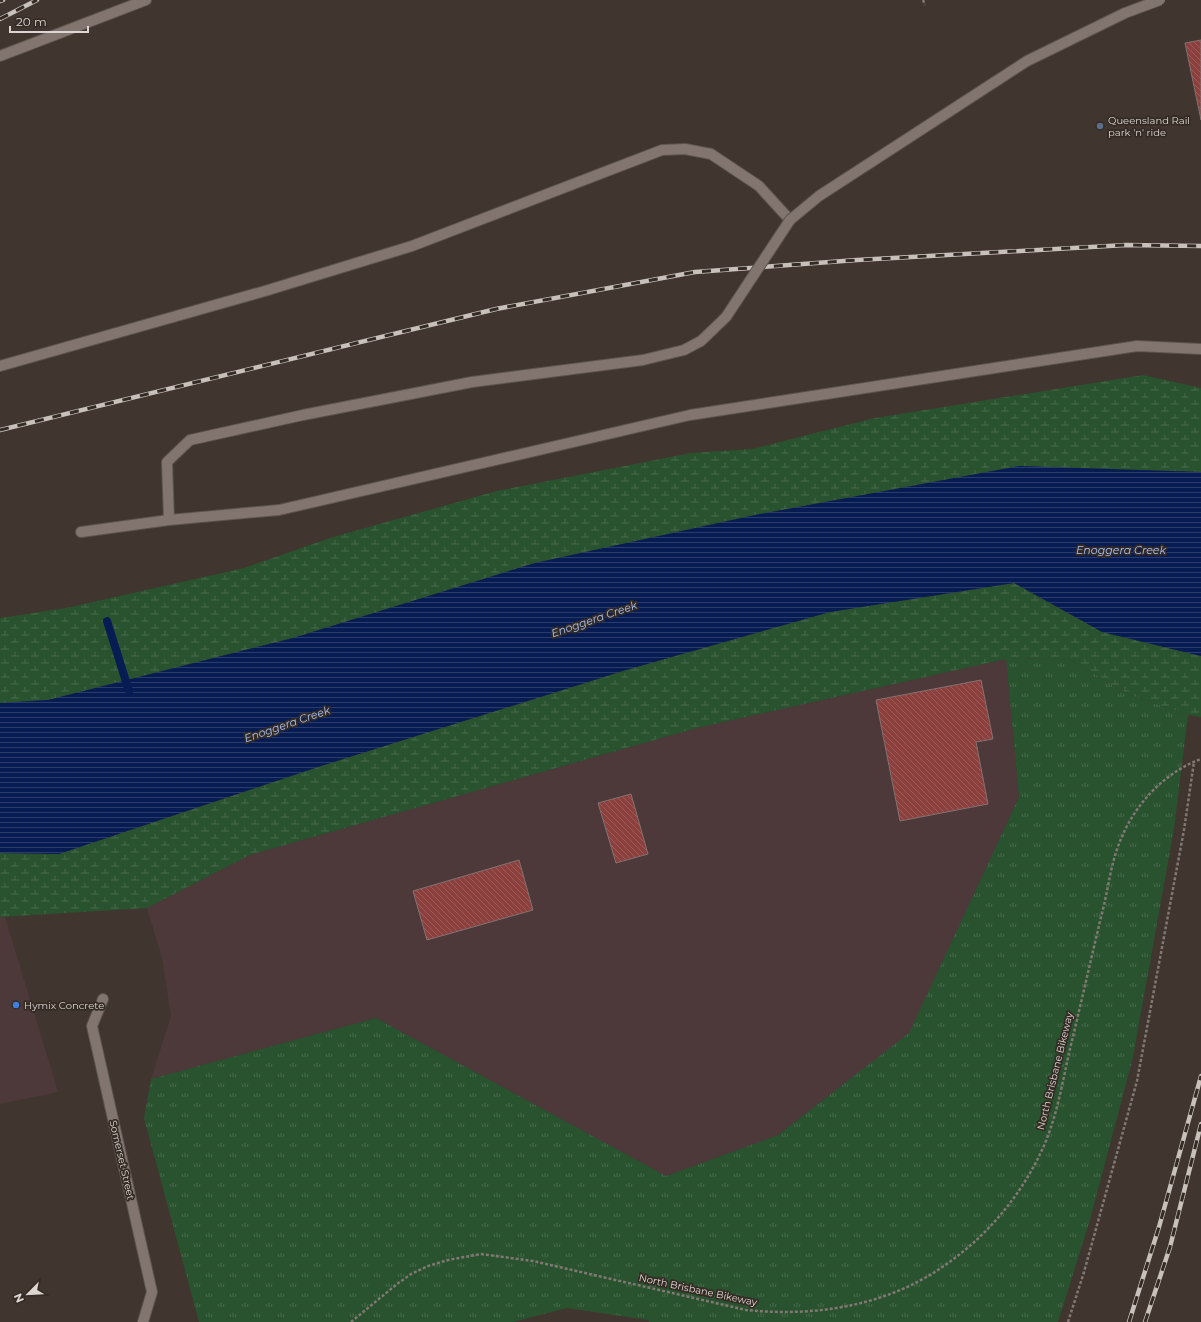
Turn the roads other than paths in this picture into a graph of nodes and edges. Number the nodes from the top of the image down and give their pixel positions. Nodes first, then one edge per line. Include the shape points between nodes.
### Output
1 (146, 0) edge
2 (1160, 0) edge
3 (0, 56) edge
4 (790, 220) junction
5 (1201, 349) edge
6 (0, 366) edge
7 (169, 520) junction
8 (81, 532) dead end
9 (103, 999) dead end
10 (143, 1322) edge

1 - 3 street
2 - 4 street, bridge via 1118,16 1027,61 819,196
4 - 6 street via 759,186 711,154 686,149 662,150 412,246 265,291
4 - 7 street, bridge via 726,317 701,341 684,350 643,360 472,382 190,440 167,462
5 - 7 street via 1137,346 690,415 279,510
7 - 8 street
9 - 10 street, Somerset Street via 92,1026 152,1292

